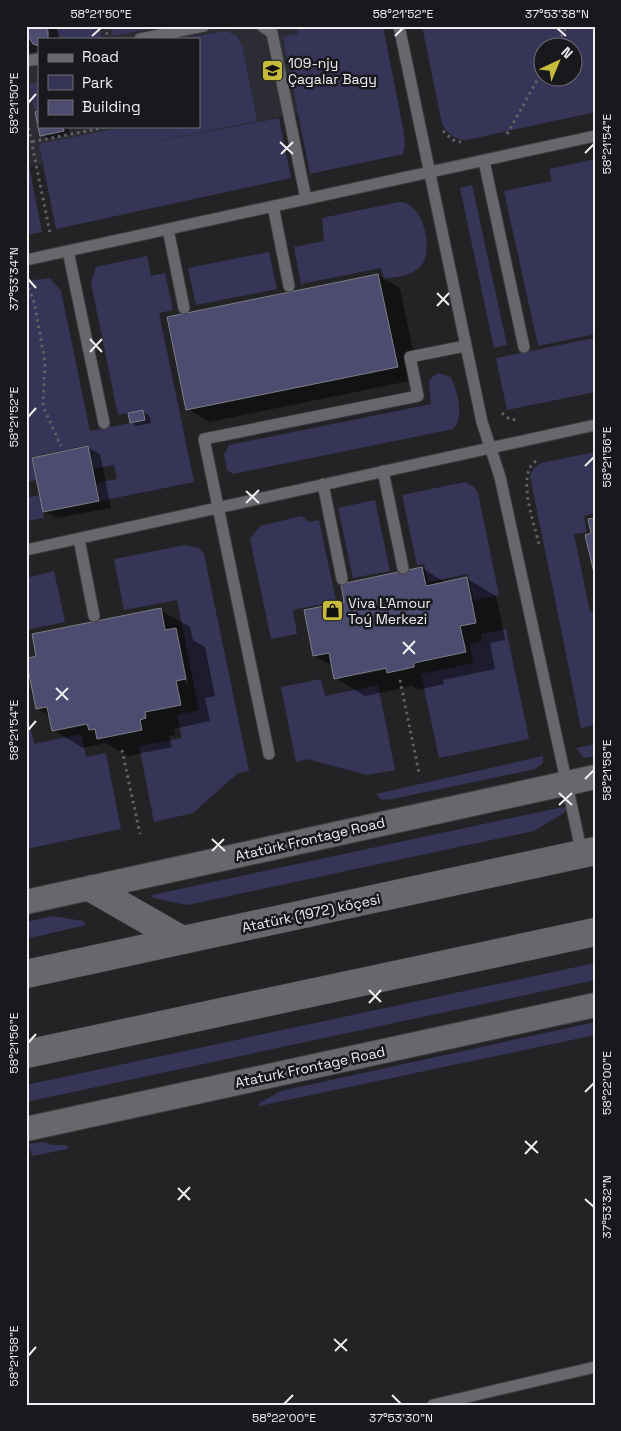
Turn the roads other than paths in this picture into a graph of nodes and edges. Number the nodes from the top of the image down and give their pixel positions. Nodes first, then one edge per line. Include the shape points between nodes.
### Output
1 (204, 26) edge
2 (262, 26) edge
3 (399, 26) edge
4 (145, 38) edge
5 (595, 136) edge
6 (484, 160) junction
7 (428, 173) junction
8 (306, 199) junction
9 (273, 206) junction
10 (168, 229) junction
11 (68, 251) junction
12 (26, 260) edge
13 (289, 286) dead end
14 (184, 308) dead end
15 (465, 346) junction
16 (524, 347) dead end
17 (104, 423) dead end
18 (595, 426) edge
19 (490, 448) junction
20 (383, 471) junction
21 (322, 484) junction
22 (218, 507) junction
23 (79, 539) junction
24 (26, 550) edge
25 (403, 568) dead end
26 (342, 579) dead end
27 (94, 616) dead end
28 (269, 754) dead end
29 (595, 777) edge
30 (566, 783) junction
31 (590, 846) edge
32 (93, 889) junction
33 (26, 902) edge
34 (595, 932) edge
35 (182, 940) junction
36 (26, 974) edge
37 (595, 1005) edge
38 (26, 1054) edge
39 (26, 1129) edge
40 (595, 1367) edge
41 (433, 1405) edge

1 - 4 lane
2 - 8 lane via 272,33
3 - 7 lane
5 - 6 lane
6 - 7 lane
6 - 16 lane
7 - 8 lane
7 - 15 lane
8 - 9 lane
9 - 10 lane
9 - 13 lane
10 - 11 lane
10 - 14 lane
11 - 12 lane
11 - 17 lane
15 - 19 lane
15 - 22 lane via 410,357 418,396 204,439
18 - 19 lane
19 - 20 lane
19 - 30 lane via 500,476
20 - 21 lane
20 - 25 lane
21 - 22 lane
21 - 26 lane
22 - 23 lane
22 - 28 lane
23 - 24 lane
23 - 27 lane
29 - 30 street, Atatürk Frontage Road
30 - 31 lane
30 - 32 street, Atatürk Frontage Road
31 - 35 main road, Atatürk (1972) köçesi
32 - 33 street, Atatürk Frontage Road
32 - 35 main road
34 - 38 main road
35 - 36 main road, Atatürk (1972) köçesi
37 - 39 street, Ataturk Frontage Road
40 - 41 lane

